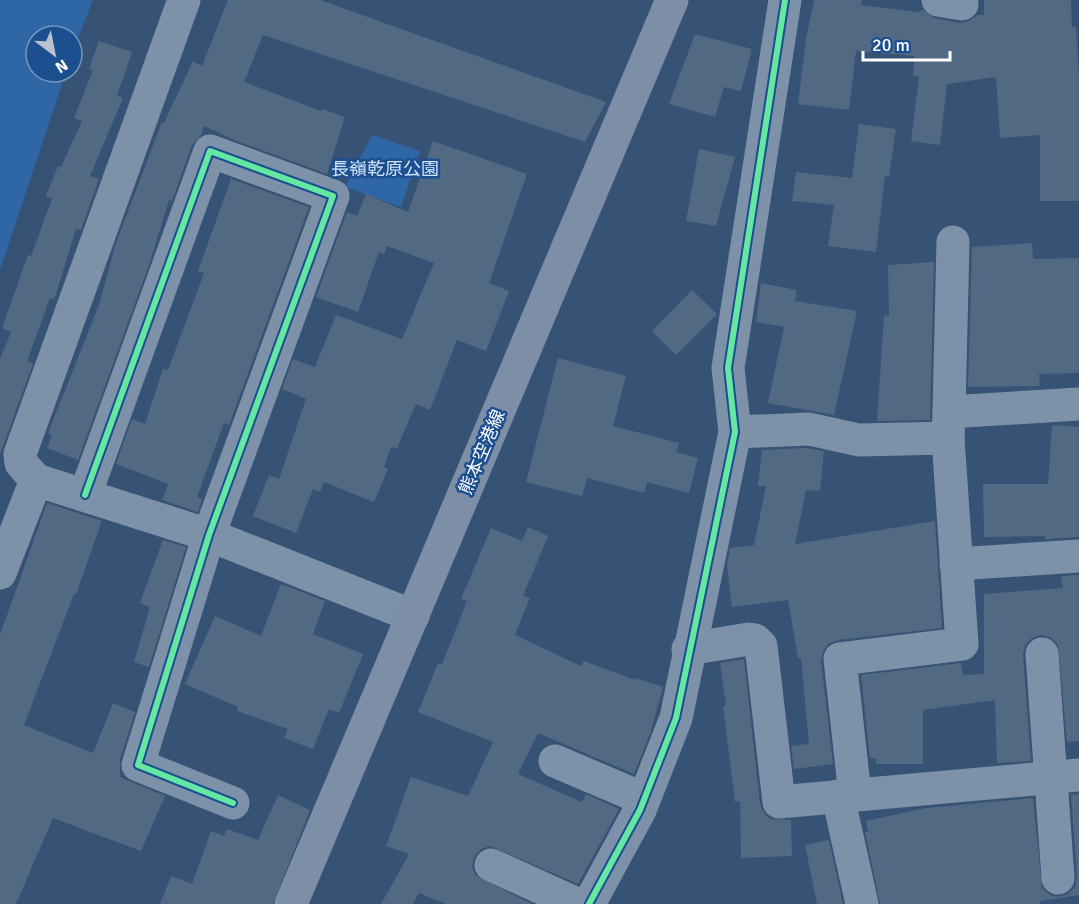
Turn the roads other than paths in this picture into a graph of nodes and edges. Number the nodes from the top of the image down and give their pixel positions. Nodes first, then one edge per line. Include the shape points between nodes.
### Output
1 (184, 0) edge
2 (672, 0) edge
3 (785, 0) edge
4 (953, 242) dead end
5 (1079, 404) edge
6 (949, 425) junction
7 (735, 432) junction
8 (20, 468) edge
9 (85, 495) junction
10 (209, 535) junction
11 (1079, 556) edge
12 (956, 564) junction
13 (0, 573) edge
14 (413, 616) junction
15 (688, 649) junction
16 (1042, 654) dead end
17 (555, 761) dead end
18 (1065, 776) edge
19 (846, 796) junction
20 (644, 799) junction
21 (233, 804) dead end
22 (492, 865) dead end
23 (1058, 878) dead end
24 (291, 904) edge
25 (577, 904) edge
26 (589, 904) edge
27 (862, 904) edge

1 - 8 street via 20,454
2 - 14 main road, 熊本空港線
3 - 7 street via 728,368
4 - 6 street
5 - 6 street
6 - 7 street via 853,440 809,429
6 - 12 street
7 - 15 street
8 - 9 street
8 - 13 street
9 - 10 street
9 - 10 street via 210,151 333,196
10 - 14 street
10 - 21 street via 138,765
11 - 12 street
12 - 19 street via 962,644 840,658
14 - 24 main road, 熊本空港線
15 - 19 street via 749,639 758,643 778,802
15 - 20 street via 676,718
16 - 18 street
17 - 20 street
18 - 19 street
18 - 23 street
19 - 27 street
20 - 26 street
22 - 25 street

